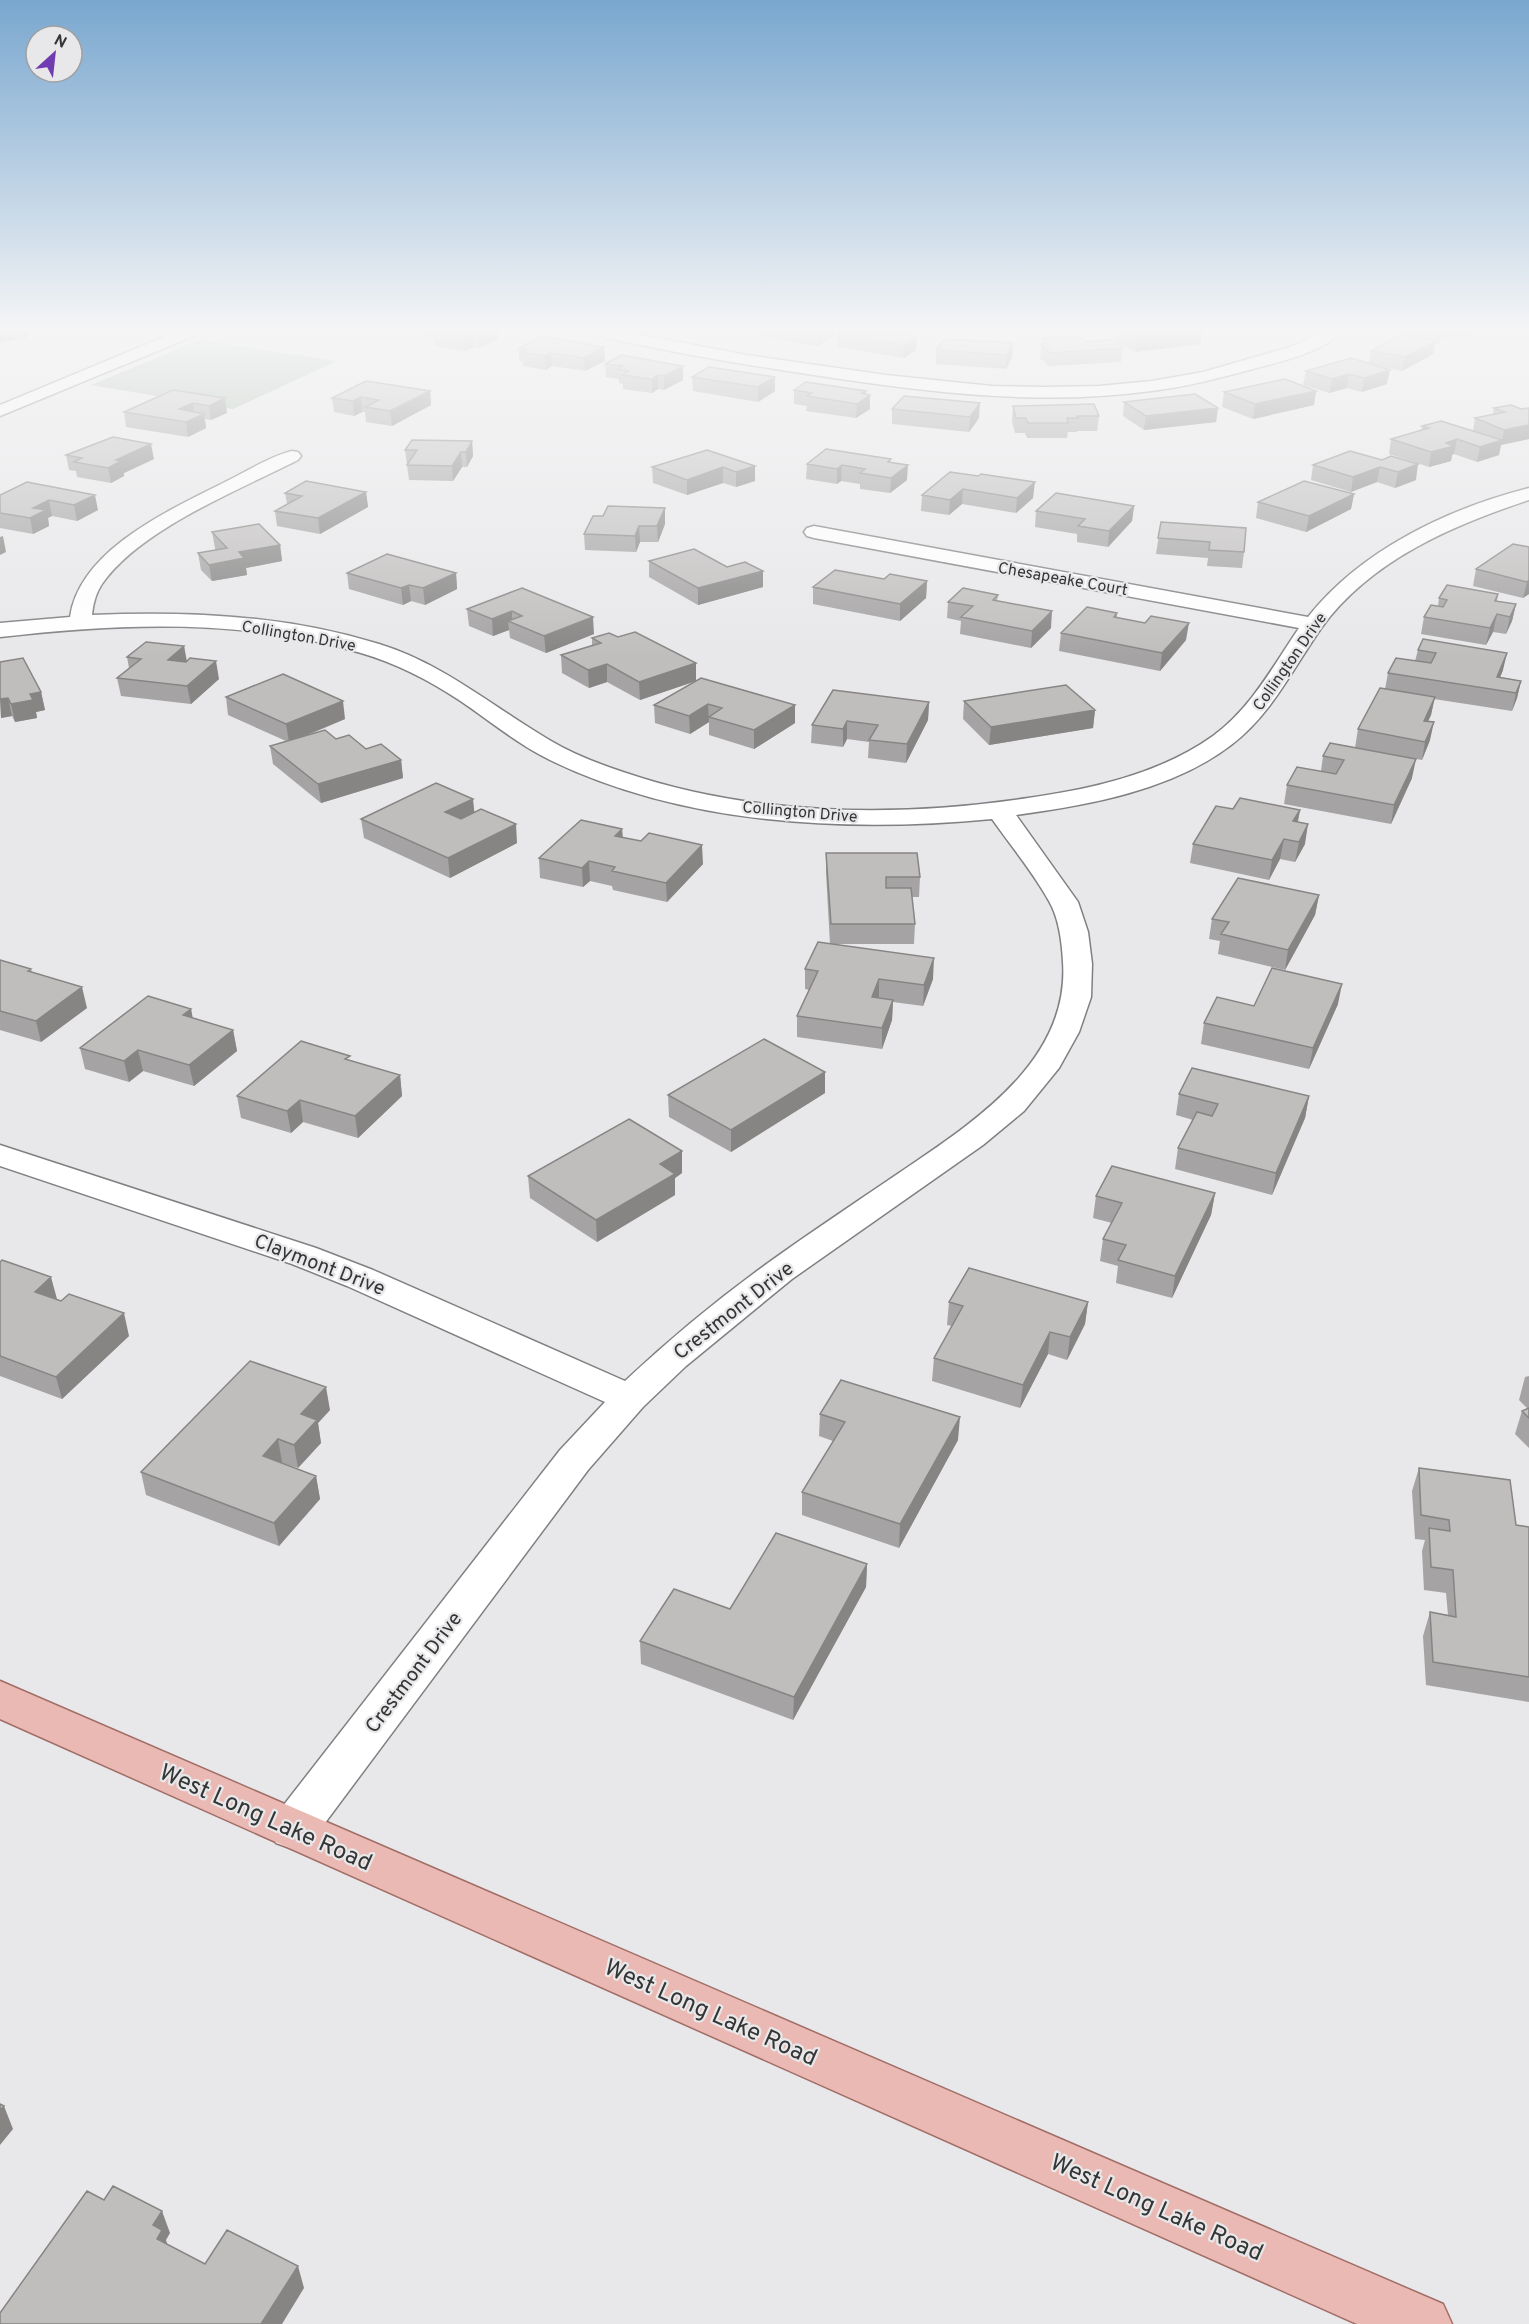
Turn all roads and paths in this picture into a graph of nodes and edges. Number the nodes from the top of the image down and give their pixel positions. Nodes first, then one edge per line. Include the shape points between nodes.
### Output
1 (292, 456) dead end
2 (1529, 494) edge
3 (814, 532) dead end
4 (80, 622) junction
5 (1312, 624) junction
6 (0, 630) edge
7 (999, 810) junction
8 (0, 1155) edge
9 (630, 1398) junction
10 (0, 1699) edge
11 (293, 1829) junction
12 (1423, 2324) edge

1 - 4 street via 166,522 122,551 92,583 81,608
2 - 5 street, Collington Drive via 1484,509 1406,545 1360,576
3 - 5 street, Chesapeake Court
4 - 6 street, Collington Drive
4 - 7 street, Collington Drive via 168,619 235,623 291,630 367,647 438,677 560,755 609,775 683,796 760,809 839,816 894,817
5 - 7 street, Collington Drive via 1264,700 1226,739 1147,777 1098,792
7 - 9 street, Crestmont Drive via 1064,902 1074,932 1078,964 1076,997 1064,1032 1043,1068 1013,1104 972,1138 780,1271 673,1356
8 - 9 street, Claymont Drive via 314,1259
9 - 11 street, Crestmont Drive via 574,1460
10 - 11 main road, West Long Lake Road
11 - 12 main road, West Long Lake Road

